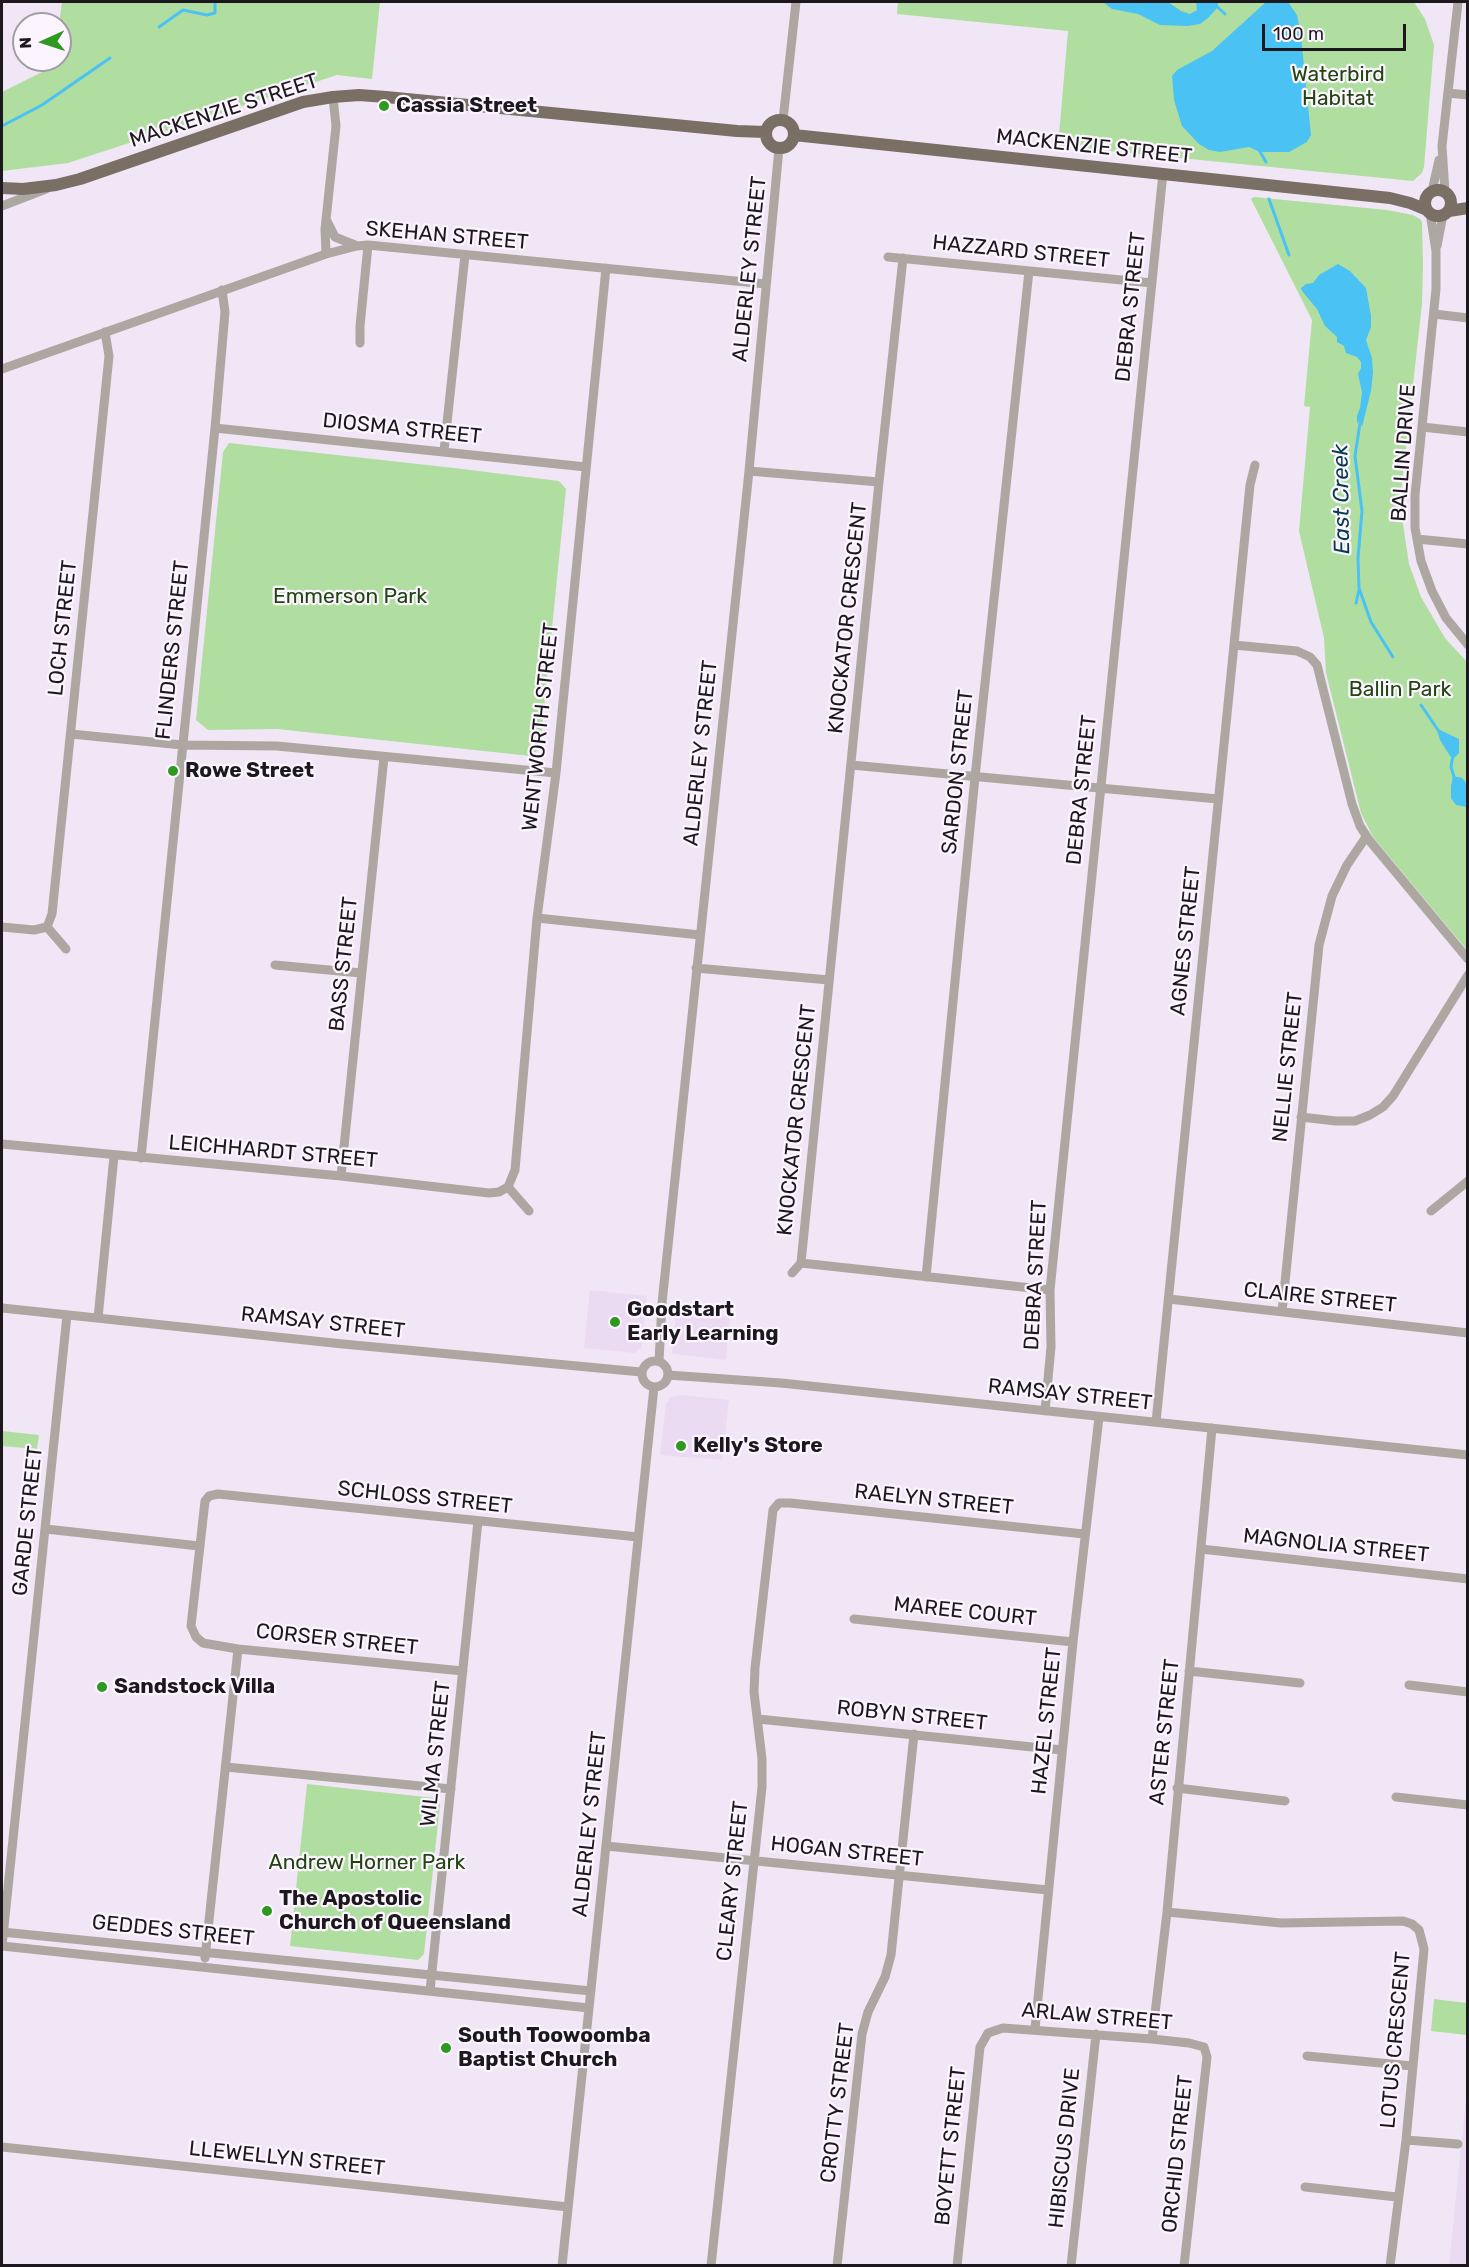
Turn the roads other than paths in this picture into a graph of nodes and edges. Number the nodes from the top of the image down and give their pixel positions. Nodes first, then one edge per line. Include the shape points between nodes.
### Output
1 (796, 2) edge
2 (1458, 2) edge
3 (1448, 93) junction
4 (1467, 95) edge
5 (333, 97) junction
6 (783, 120) junction
7 (766, 132) junction
8 (794, 135) junction
9 (1442, 146) junction
10 (780, 148) junction
11 (1163, 173) junction
12 (56, 185) junction
13 (2, 188) edge
14 (1429, 193) junction
15 (1448, 194) junction
16 (1390, 198) junction
17 (1467, 203) edge
18 (2, 206) edge
19 (1467, 208) edge
20 (1429, 212) junction
21 (1446, 213) junction
22 (326, 219) junction
23 (368, 245) junction
24 (357, 246) junction
25 (1436, 251) junction
26 (326, 254) junction
27 (465, 255) junction
28 (888, 257) dead end
29 (903, 258) junction
30 (606, 268) junction
31 (1029, 271) junction
32 (1152, 283) junction
33 (766, 284) junction
34 (222, 290) junction
35 (1434, 314) junction
36 (1467, 318) edge
37 (105, 332) junction
38 (360, 343) dead end
39 (2, 369) edge
40 (215, 428) junction
41 (1422, 428) junction
42 (1467, 432) edge
43 (444, 452) junction
44 (1255, 465) dead end
45 (586, 467) junction
46 (749, 471) junction
47 (879, 482) junction
48 (1417, 539) junction
49 (1467, 544) edge
50 (1234, 645) junction
51 (1467, 645) edge
52 (71, 734) junction
53 (182, 745) junction
54 (384, 757) junction
55 (851, 765) junction
56 (556, 773) junction
57 (975, 777) junction
58 (1101, 789) junction
59 (1218, 800) junction
60 (1366, 837) junction
61 (537, 918) junction
62 (2, 927) edge
63 (47, 927) junction
64 (700, 935) junction
65 (66, 949) dead end
66 (1467, 959) edge
67 (275, 965) dead end
68 (696, 968) junction
69 (361, 973) junction
70 (1467, 975) edge
71 (829, 980) junction
72 (1301, 1117) junction
73 (2, 1144) edge
74 (114, 1156) junction
75 (141, 1158) junction
76 (341, 1176) junction
77 (1467, 1181) edge
78 (508, 1187) junction
79 (528, 1211) dead end
80 (1431, 1211) dead end
81 (801, 1263) junction
82 (792, 1273) dead end
83 (926, 1277) junction
84 (1050, 1290) junction
85 (1169, 1299) junction
86 (2, 1308) edge
87 (1282, 1312) junction
88 (67, 1315) junction
89 (98, 1318) junction
90 (1467, 1333) edge
91 (659, 1361) junction
92 (641, 1372) junction
93 (668, 1375) junction
94 (654, 1387) junction
95 (1045, 1411) junction
96 (1099, 1417) junction
97 (1156, 1422) junction
98 (1212, 1428) junction
99 (1467, 1455) edge
100 (779, 1503) joint
101 (478, 1521) junction
102 (46, 1529) junction
103 (1084, 1534) junction
104 (638, 1537) junction
105 (199, 1546) junction
106 (1201, 1549) junction
107 (1467, 1579) edge
108 (854, 1619) dead end
109 (1073, 1642) junction
110 (238, 1648) junction
111 (463, 1671) junction
112 (1189, 1671) junction
113 (1300, 1683) dead end
114 (1409, 1685) dead end
115 (1467, 1692) edge
116 (758, 1719) junction
117 (914, 1734) junction
118 (1062, 1750) junction
119 (226, 1767) junction
120 (1177, 1788) junction
121 (451, 1789) junction
122 (1396, 1797) dead end
123 (1285, 1801) dead end
124 (1467, 1805) edge
125 (606, 1846) junction
126 (754, 1861) junction
127 (899, 1875) junction
128 (1048, 1890) junction
129 (1167, 1912) junction
130 (2, 1932) edge
131 (2, 1946) edge
132 (206, 1953) junction
133 (204, 1967) junction
134 (431, 1975) junction
135 (430, 1991) junction
136 (591, 1991) junction
137 (589, 2008) junction
138 (1035, 2029) junction
139 (988, 2033) joint
140 (1096, 2034) junction
141 (1152, 2039) junction
142 (1204, 2047) joint
143 (1307, 2056) dead end
144 (1413, 2066) junction
145 (1406, 2140) junction
146 (1458, 2144) dead end
147 (2, 2147) edge
148 (1305, 2187) dead end
149 (1397, 2198) junction
150 (568, 2206) junction
151 (562, 2265) edge
152 (711, 2265) edge
153 (837, 2265) edge
154 (957, 2265) edge
155 (1071, 2265) edge
156 (1184, 2265) edge
157 (1390, 2265) edge

1 - 6 street
2 - 3 street
3 - 4 street
3 - 9 street
5 - 7 main road, MACKENZIE STREET via 386,97
5 - 12 main road, MACKENZIE STREET via 303,102
5 - 22 street via 336,126
6 - 7 main road via 771,123
6 - 8 main road via 792,125
7 - 10 main road via 770,144
8 - 10 main road via 789,146
8 - 11 main road, MACKENZIE STREET
9 - 14 street
9 - 15 street
10 - 33 street, ALDERLEY STREET
11 - 16 main road, MACKENZIE STREET
11 - 32 street, DEBRA STREET
12 - 13 main road, MACKENZIE STREET
12 - 18 street, MACKENZIE STREET
14 - 15 main road via 1439,189
14 - 16 main road, MACKENZIE STREET
14 - 20 main road via 1425,203
15 - 17 main road
15 - 21 main road via 1452,204
16 - 20 main road, MACKENZIE STREET
19 - 21 main road
20 - 21 main road via 1436,216
20 - 25 street, BALLIN DRIVE
21 - 25 street, BALLIN DRIVE
22 - 24 street via 335,237
22 - 26 street
23 - 24 street, SKEHAN STREET
23 - 27 street, SKEHAN STREET
23 - 38 street
24 - 26 street, SKEHAN STREET
25 - 35 street, BALLIN DRIVE
26 - 34 street, SKEHAN STREET
27 - 30 street, SKEHAN STREET
27 - 43 street
28 - 29 street, HAZZARD STREET
29 - 31 street, HAZZARD STREET
29 - 47 street, KNOCKATOR CRESCENT
30 - 33 street, SKEHAN STREET
30 - 45 street, WENTWORTH STREET
31 - 32 street, HAZZARD STREET
31 - 57 street, SARDON STREET
32 - 58 street, DEBRA STREET
33 - 46 street, ALDERLEY STREET
34 - 37 street, SKEHAN STREET
34 - 40 street, FLINDERS STREET via 225,312
35 - 36 street
35 - 41 street, BALLIN DRIVE
37 - 39 street, SKEHAN STREET
37 - 52 street, LOCH STREET via 109,356
40 - 43 street, DIOSMA STREET
40 - 53 street, FLINDERS STREET
41 - 42 street
41 - 48 street, BALLIN DRIVE via 1415,495
43 - 45 street, DIOSMA STREET
44 - 50 street, AGNES STREET
45 - 56 street, WENTWORTH STREET
46 - 47 street
46 - 64 street, ALDERLEY STREET
47 - 55 street, KNOCKATOR CRESCENT
48 - 49 street
48 - 51 street, BALLIN DRIVE via 1432,591
50 - 59 street, AGNES STREET
50 - 60 street via 1297,651 1317,665 1355,815
52 - 53 street
52 - 63 street, LOCH STREET via 52,914
53 - 54 street via 277,746
53 - 75 street, FLINDERS STREET
54 - 56 street
54 - 69 street, BASS STREET
55 - 57 street
55 - 71 street, KNOCKATOR CRESCENT
56 - 61 street, WENTWORTH STREET
57 - 58 street
57 - 83 street, SARDON STREET
58 - 59 street
58 - 84 street, DEBRA STREET
59 - 85 street, AGNES STREET
60 - 66 street
60 - 72 street, NELLIE STREET via 1339,880 1322,929
61 - 64 street
61 - 78 street, WENTWORTH STREET via 515,1170
62 - 63 street
63 - 65 street
64 - 68 street, ALDERLEY STREET
67 - 69 street
68 - 71 street, KNOCKATOR CRESCENT
68 - 91 street, ALDERLEY STREET
69 - 76 street, BASS STREET
70 - 72 street via 1383,1107 1354,1121
71 - 81 street, KNOCKATOR CRESCENT
72 - 87 street, NELLIE STREET
73 - 74 street, LEICHHARDT STREET
74 - 75 street, LEICHHARDT STREET
74 - 89 street
75 - 76 street, LEICHHARDT STREET
76 - 78 street, LEICHHARDT STREET via 489,1193
77 - 80 street
78 - 79 street
81 - 82 street, KNOCKATOR CRESCENT
81 - 83 street, KNOCKATOR CRESCENT
83 - 84 street, KNOCKATOR CRESCENT
84 - 95 street, DEBRA STREET via 1051,1347
85 - 87 street, CLAIRE STREET
85 - 97 street, AGNES STREET
86 - 88 street, RAMSAY STREET
87 - 90 street, CLAIRE STREET
88 - 89 street, RAMSAY STREET
88 - 102 street, GARDE STREET
89 - 92 street, RAMSAY STREET
91 - 92 street via 649,1361
91 - 93 street
92 - 94 street via 644,1382
93 - 94 street via 663,1384
93 - 95 street, RAMSAY STREET
94 - 104 street, ALDERLEY STREET
95 - 96 street, RAMSAY STREET
96 - 97 street, RAMSAY STREET
96 - 103 street, HAZEL STREET
97 - 98 street, RAMSAY STREET
98 - 99 street, RAMSAY STREET
98 - 106 street, ASTER STREET
100 - 103 street, RAELYN STREET
100 - 116 street, CLEARY STREET via 771,1521 754,1668
101 - 104 street, SCHLOSS STREET
101 - 105 street, SCHLOSS STREET via 218,1494 210,1496 204,1505
101 - 111 street, WILMA STREET
102 - 105 street
102 - 130 street, GARDE STREET
103 - 109 street, HAZEL STREET
104 - 125 street, ALDERLEY STREET
105 - 110 street, CORSER STREET via 191,1626 196,1637 207,1644
106 - 107 street, MAGNOLIA STREET
106 - 112 street, ASTER STREET
108 - 109 street, MAREE COURT
109 - 118 street, HAZEL STREET
110 - 111 street, CORSER STREET
110 - 119 street
111 - 121 street, WILMA STREET
112 - 113 street
112 - 120 street, ASTER STREET
114 - 115 street
116 - 117 street, ROBYN STREET
116 - 126 street, CLEARY STREET via 762,1778
117 - 118 street, ROBYN STREET
117 - 127 street, CROTTY STREET
118 - 128 street, HAZEL STREET
119 - 121 street
119 - 132 street
120 - 123 street
120 - 129 street, ASTER STREET
121 - 134 street, WILMA STREET
122 - 124 street
125 - 126 street, HOGAN STREET
125 - 136 street, ALDERLEY STREET
126 - 127 street, HOGAN STREET
126 - 152 street, CLEARY STREET
127 - 128 street, HOGAN STREET
127 - 153 street, CROTTY STREET via 891,1955 862,2034
128 - 138 street, HAZEL STREET
129 - 141 street, ASTER STREET
129 - 144 street, LOTUS CRESCENT via 1281,1923 1388,1920 1412,1924 1419,1930 1424,1949
130 - 131 street, GARDE STREET
130 - 132 street, GEDDES STREET
131 - 133 street, GEDDES STREET
132 - 133 street
132 - 134 street, GEDDES STREET
133 - 135 street, GEDDES STREET
134 - 135 street, WILMA STREET
134 - 136 street, GEDDES STREET
135 - 137 street, GEDDES STREET
136 - 137 street, ALDERLEY STREET
137 - 150 street, ALDERLEY STREET
138 - 139 street, ARLAW STREET via 1004,2028
138 - 140 street, ARLAW STREET
139 - 154 street, BOYETT STREET via 980,2047
140 - 141 street, ARLAW STREET
140 - 155 street, HIBISCUS DRIVE
141 - 142 street, ARLAW STREET
142 - 156 street, ORCHID STREET via 1207,2057
143 - 144 street
144 - 145 street, LOTUS CRESCENT
145 - 146 street
145 - 149 street, LOTUS CRESCENT
147 - 150 street, LLEWELLYN STREET
148 - 149 street
149 - 157 street, LOTUS CRESCENT
150 - 151 street, ALDERLEY STREET

